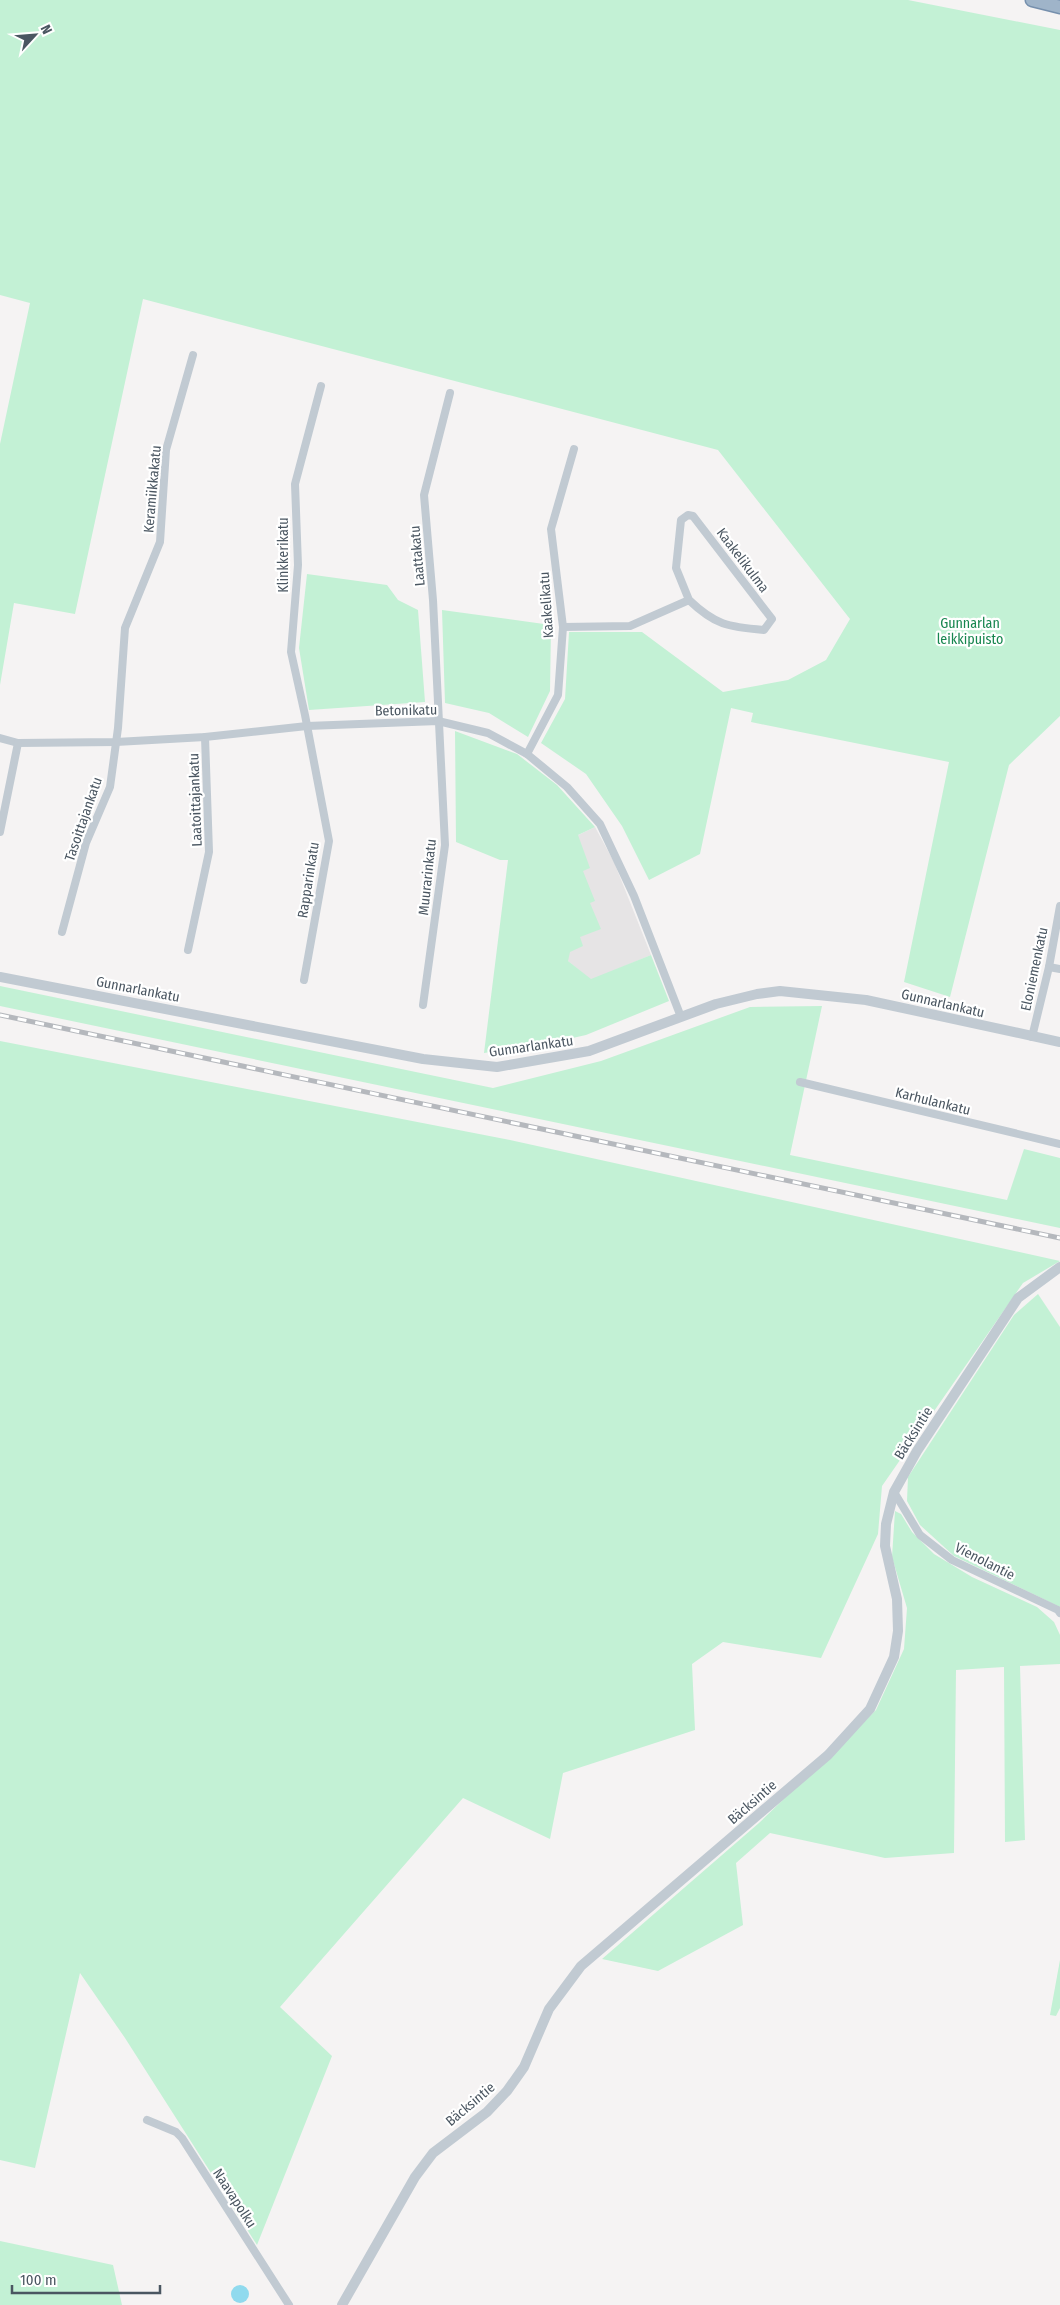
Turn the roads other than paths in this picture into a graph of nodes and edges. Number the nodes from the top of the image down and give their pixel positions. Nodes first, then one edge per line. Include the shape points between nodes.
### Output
1 (1032, 0) edge
2 (1060, 7) edge
3 (193, 354) dead end
4 (321, 386) dead end
5 (450, 393) dead end
6 (574, 449) dead end
7 (689, 600) junction
8 (563, 627) junction
9 (438, 721) junction
10 (307, 726) junction
11 (205, 737) junction
12 (0, 738) edge
13 (116, 742) junction
14 (18, 743) junction
15 (527, 754) junction
16 (0, 832) edge
17 (1060, 906) edge
18 (62, 932) dead end
19 (188, 950) dead end
20 (1049, 967) junction
21 (1060, 969) edge
22 (0, 976) edge
23 (304, 980) dead end
24 (423, 1005) dead end
25 (681, 1016) junction
26 (1032, 1037) junction
27 (1060, 1042) edge
28 (800, 1082) dead end
29 (1060, 1144) edge
30 (1060, 1267) edge
31 (894, 1492) junction
32 (1060, 1613) edge
33 (148, 2120) dead end
34 (289, 2305) edge
35 (342, 2305) edge

1 - 2 highway
3 - 13 street, Keramiikkakatu via 166,450 160,542 125,628
4 - 10 street, Klinkkerikatu via 295,484 298,565 291,652
5 - 9 street, Laattakatu via 424,495
6 - 8 street, Kaakelikatu via 552,529
7 - 7 street, Kaakelikulma via 676,568 681,520 688,515 693,516 772,619 764,630 739,628 714,621
7 - 8 street via 630,626
8 - 15 street, Kaakelikatu via 558,695
9 - 10 street, Betonikatu
9 - 15 street, Betonikatu via 488,733
9 - 24 street, Muurarinkatu via 445,845
10 - 11 street, Betonikatu
10 - 23 street, Rapparinkatu via 329,841
11 - 13 street, Betonikatu
11 - 19 street, Laatoittajankatu via 209,852
12 - 14 street, Betonikatu
13 - 14 street, Betonikatu
13 - 18 street, Tasoittajankatu via 110,787 86,843
14 - 16 street
15 - 25 street, Betonikatu via 567,787 600,824 634,896
17 - 20 street, Eloniemenkatu
20 - 21 street
20 - 26 street, Eloniemenkatu
22 - 25 street, Gunnarlankatu via 423,1059 489,1067 590,1051
25 - 26 street, Gunnarlankatu via 736,998 792,991 866,1000
26 - 27 street, Gunnarlankatu
28 - 29 street, Karhulankatu
30 - 31 street, Bäcksintie via 1018,1298 917,1451
31 - 32 street, Vienolantie via 920,1536 952,1560
31 - 35 street, Bäcksintie via 886,1524 885,1546 897,1600 898,1630 894,1658 870,1710 828,1755 581,1966 549,2009 524,2067 507,2091 487,2112 433,2153 415,2177
33 - 34 street, Naavapolku via 182,2138

